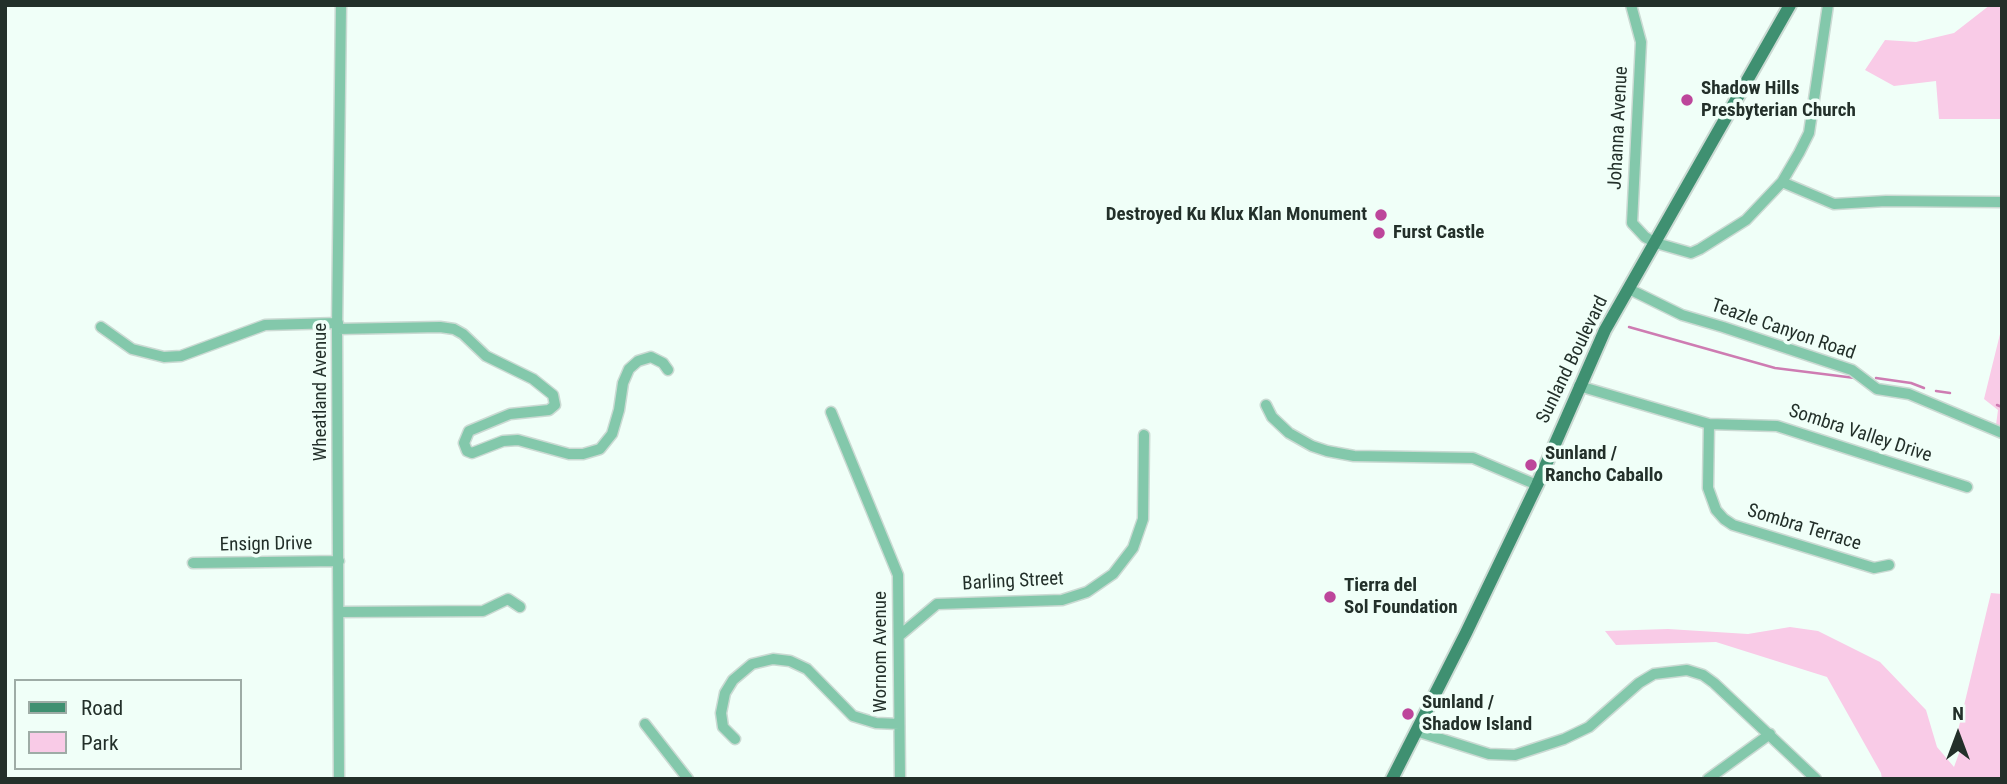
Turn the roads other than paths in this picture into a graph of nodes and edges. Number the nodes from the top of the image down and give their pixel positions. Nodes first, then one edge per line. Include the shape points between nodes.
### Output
1 (341, 5) edge
2 (1631, 5) edge
3 (1790, 5) edge
4 (1828, 5) edge
5 (1782, 181) junction
6 (2002, 202) edge
7 (1656, 243) junction
8 (1629, 289) junction
9 (337, 326) junction
10 (101, 327) dead end
11 (668, 370) dead end
12 (1579, 386) junction
13 (1266, 405) dead end
14 (831, 412) dead end
15 (1709, 424) junction
16 (2002, 433) edge
17 (1144, 435) dead end
18 (1537, 485) junction
19 (1967, 487) dead end
20 (339, 561) junction
21 (193, 563) dead end
22 (1889, 565) dead end
23 (520, 607) dead end
24 (339, 612) junction
25 (899, 636) junction
26 (645, 724) dead end
27 (899, 724) junction
28 (1416, 731) junction
29 (1770, 734) junction
30 (735, 739) dead end
31 (339, 779) edge
32 (688, 779) edge
33 (900, 779) edge
34 (1392, 779) edge
35 (1708, 779) edge
36 (1816, 779) edge

1 - 9 street, Wheatland Avenue
2 - 7 street, Johanna Avenue via 1641,42 1632,216 1635,228
3 - 7 main road, Sunland Boulevard
4 - 5 street via 1809,132
5 - 6 street via 1834,204
5 - 7 street via 1746,220 1700,249 1691,253
7 - 8 main road, Sunland Boulevard
8 - 12 main road, Sunland Boulevard
8 - 16 street, Teazle Canyon Road via 1682,315 1852,370 1877,389 1909,394
9 - 10 street via 265,325 181,356 164,357 132,349
9 - 11 street via 454,329 486,356 533,379 553,395 555,405 549,410 510,414 469,431 464,443 472,453 518,440 569,454 600,449 612,434 629,369 651,357
9 - 20 street, Wheatland Avenue
12 - 15 street, Sombra Valley Drive
12 - 18 main road, Sunland Boulevard
13 - 18 street via 1289,433 1327,451 1354,456 1473,458
14 - 25 street, Wornom Avenue via 898,575
15 - 19 street, Sombra Valley Drive via 1777,426
15 - 22 street, Sombra Terrace via 1708,488 1724,519 1874,568
17 - 25 street, Barling Street via 1143,519 1133,548 1106,580 1062,600 937,604
18 - 28 main road, Sunland Boulevard
20 - 21 street, Ensign Drive
20 - 24 street, Wheatland Avenue
23 - 24 street via 508,599 483,611
24 - 31 street, Wheatland Avenue
25 - 27 street, Wornom Avenue
26 - 32 street
27 - 30 street via 853,716 807,669 790,661 762,660 740,673 726,693 720,713 723,726
27 - 33 street, Wornom Avenue
28 - 29 street via 1489,754 1515,755 1589,727 1646,678 1679,669 1703,675
28 - 34 main road, Sunland Boulevard
29 - 35 street
29 - 36 street

